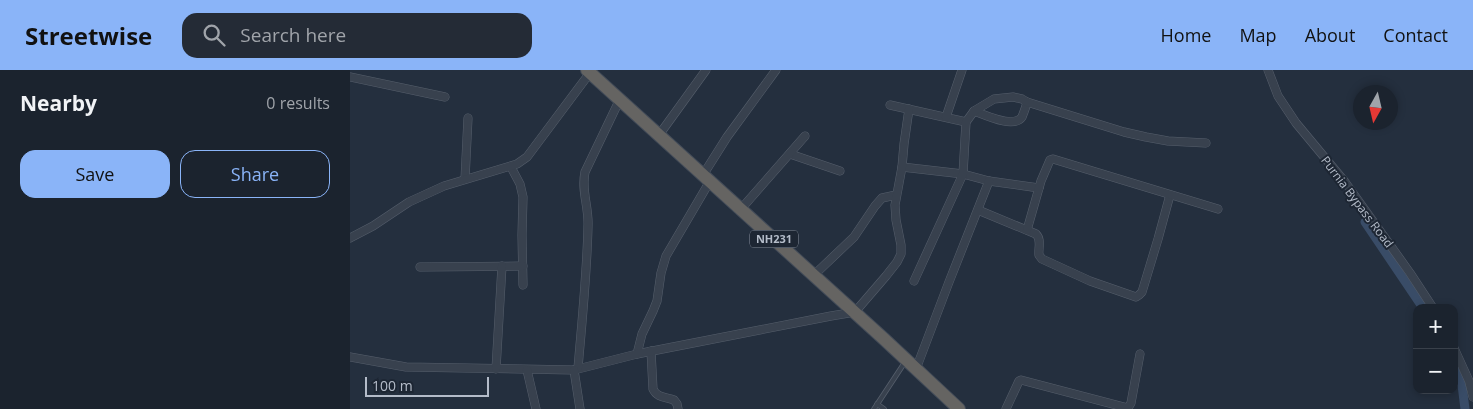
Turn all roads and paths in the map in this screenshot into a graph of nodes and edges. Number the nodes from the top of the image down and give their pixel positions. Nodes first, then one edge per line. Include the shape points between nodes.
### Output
1 (706, 70) edge
2 (776, 70) edge
3 (962, 70) edge
4 (1268, 70) edge
5 (590, 71) edge
6 (350, 77) edge
7 (445, 96) dead end
8 (620, 99) junction
9 (1028, 102) junction
10 (890, 105) dead end
11 (909, 109) junction
12 (974, 111) junction
13 (946, 117) junction
14 (468, 118) dead end
15 (966, 122) junction
16 (659, 135) junction
17 (805, 136) dead end
18 (1206, 143) dead end
19 (790, 154) junction
20 (511, 167) junction
21 (902, 168) junction
22 (840, 171) dead end
23 (964, 174) junction
24 (706, 178) junction
25 (465, 179) junction
26 (989, 181) junction
27 (1039, 188) junction
28 (896, 195) junction
29 (1170, 195) junction
30 (741, 209) junction
31 (1218, 209) dead end
32 (978, 210) junction
33 (1027, 230) junction
34 (350, 238) edge
35 (502, 266) junction
36 (523, 266) junction
37 (420, 267) dead end
38 (814, 275) junction
39 (914, 281) dead end
40 (523, 286) dead end
41 (1430, 304) edge
42 (855, 312) junction
43 (1454, 349) edge
44 (651, 351) junction
45 (637, 354) junction
46 (1140, 354) dead end
47 (350, 357) edge
48 (906, 360) junction
49 (496, 369) junction
50 (576, 369) junction
51 (916, 369) junction
52 (527, 370) junction
53 (1473, 397) edge
54 (877, 404) junction
55 (536, 409) edge
56 (580, 409) edge
57 (678, 409) edge
58 (874, 409) edge
59 (884, 409) edge
60 (959, 409) edge
61 (1006, 409) edge

1 - 16 street
2 - 24 street via 727,137
3 - 13 street
4 - 41 street, Purnia Bypass Road via 1286,110 1345,182
5 - 8 highway, NH231
5 - 20 street via 527,157
6 - 7 street
8 - 16 highway, NH231
8 - 50 street via 583,180 588,223
9 - 12 street via 1004,97
9 - 12 street via 1021,118 1014,122
9 - 18 street via 1124,132 1168,141
10 - 11 street
11 - 13 street
11 - 21 street
12 - 15 street
13 - 15 street
14 - 25 street
15 - 23 street
16 - 24 highway, NH231
17 - 19 street
19 - 22 street
19 - 30 street
20 - 25 street
20 - 36 street via 524,197
21 - 23 street
21 - 28 street
23 - 26 street
23 - 39 street
24 - 30 highway, NH231
24 - 45 street via 666,256 657,302 642,334
25 - 34 street via 409,202
26 - 27 street
26 - 32 street
27 - 29 street via 1047,164 1053,159
27 - 33 street
28 - 38 street via 882,198 854,237
28 - 42 street via 901,254
29 - 31 street
29 - 33 street via 1142,292 1136,296 1090,281 1042,259 1038,251 1038,237
30 - 38 highway, NH231
32 - 33 street
32 - 51 street
35 - 36 street
35 - 37 street
35 - 49 street
36 - 40 street
38 - 42 highway, NH231
42 - 44 street
42 - 48 highway, NH231
43 - 53 street
44 - 45 street
44 - 57 street via 655,394 674,400
45 - 50 street
46 - 61 street via 1128,408 1021,380
47 - 49 street via 406,367
48 - 51 highway, NH231
48 - 54 lane
49 - 52 street
50 - 52 street
50 - 56 street
51 - 60 highway, NH231
52 - 55 street
54 - 58 lane
54 - 59 lane

